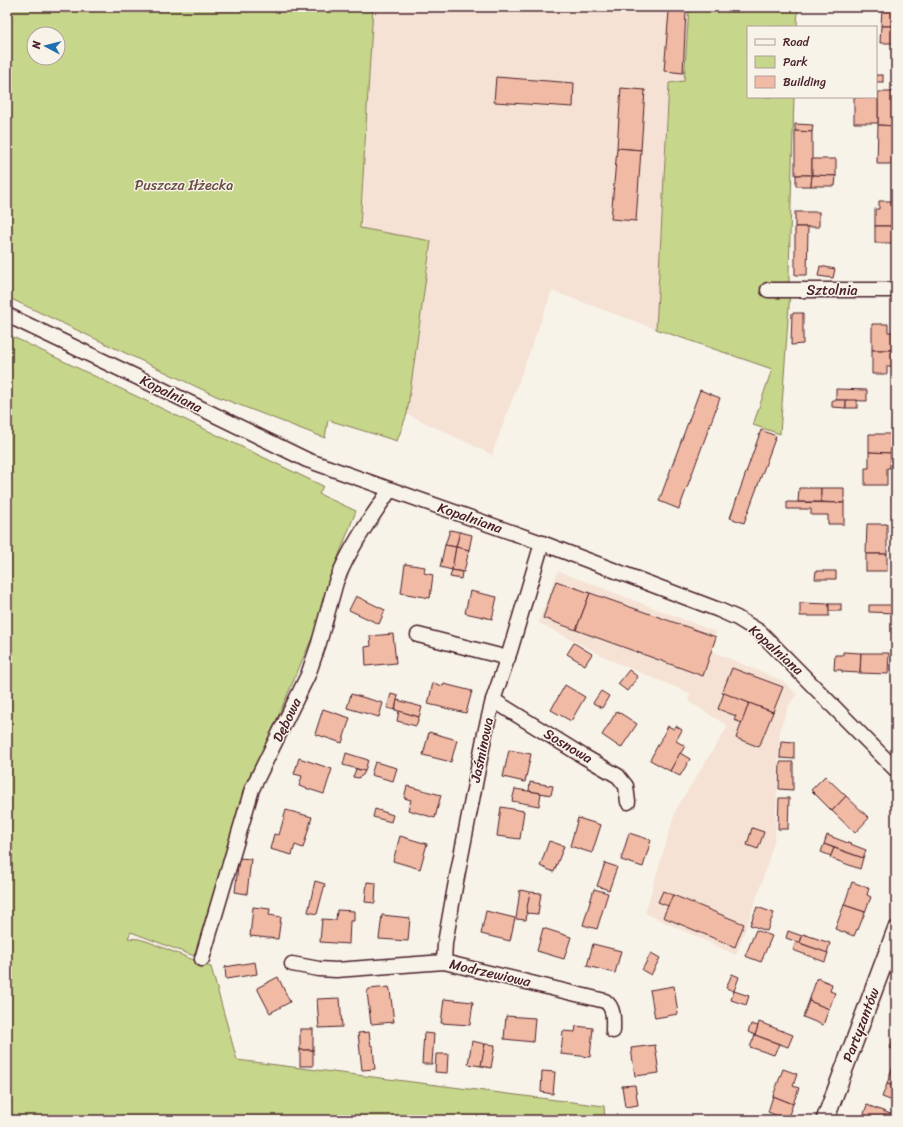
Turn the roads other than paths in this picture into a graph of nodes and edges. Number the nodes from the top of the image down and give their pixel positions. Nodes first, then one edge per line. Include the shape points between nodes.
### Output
1 (768, 290) dead end
2 (896, 290) edge
3 (7, 315) edge
4 (390, 490) junction
5 (542, 543) junction
6 (418, 635) dead end
7 (508, 658) junction
8 (493, 700) junction
9 (896, 770) edge
10 (628, 802) dead end
11 (896, 930) edge
12 (202, 959) dead end
13 (444, 962) junction
14 (292, 964) dead end
15 (613, 1031) dead end
16 (825, 1120) edge

1 - 2 street, Sztolnia
3 - 4 street, Kopalniana via 306,460
4 - 5 street, Kopalniana
4 - 12 street, Dębowa via 366,525 341,570 308,675 252,790
5 - 7 street, Jaśminowa
5 - 9 street, Kopalniana via 719,610 755,628
6 - 7 street
7 - 8 street, Jaśminowa
8 - 10 street, Sosnowa via 618,776 626,786
8 - 13 street, Jaśminowa via 456,880
11 - 16 street, Partyzantów
13 - 14 street, Modrzewiowa via 336,970
13 - 15 street, Modrzewiowa via 606,1001 612,1009

